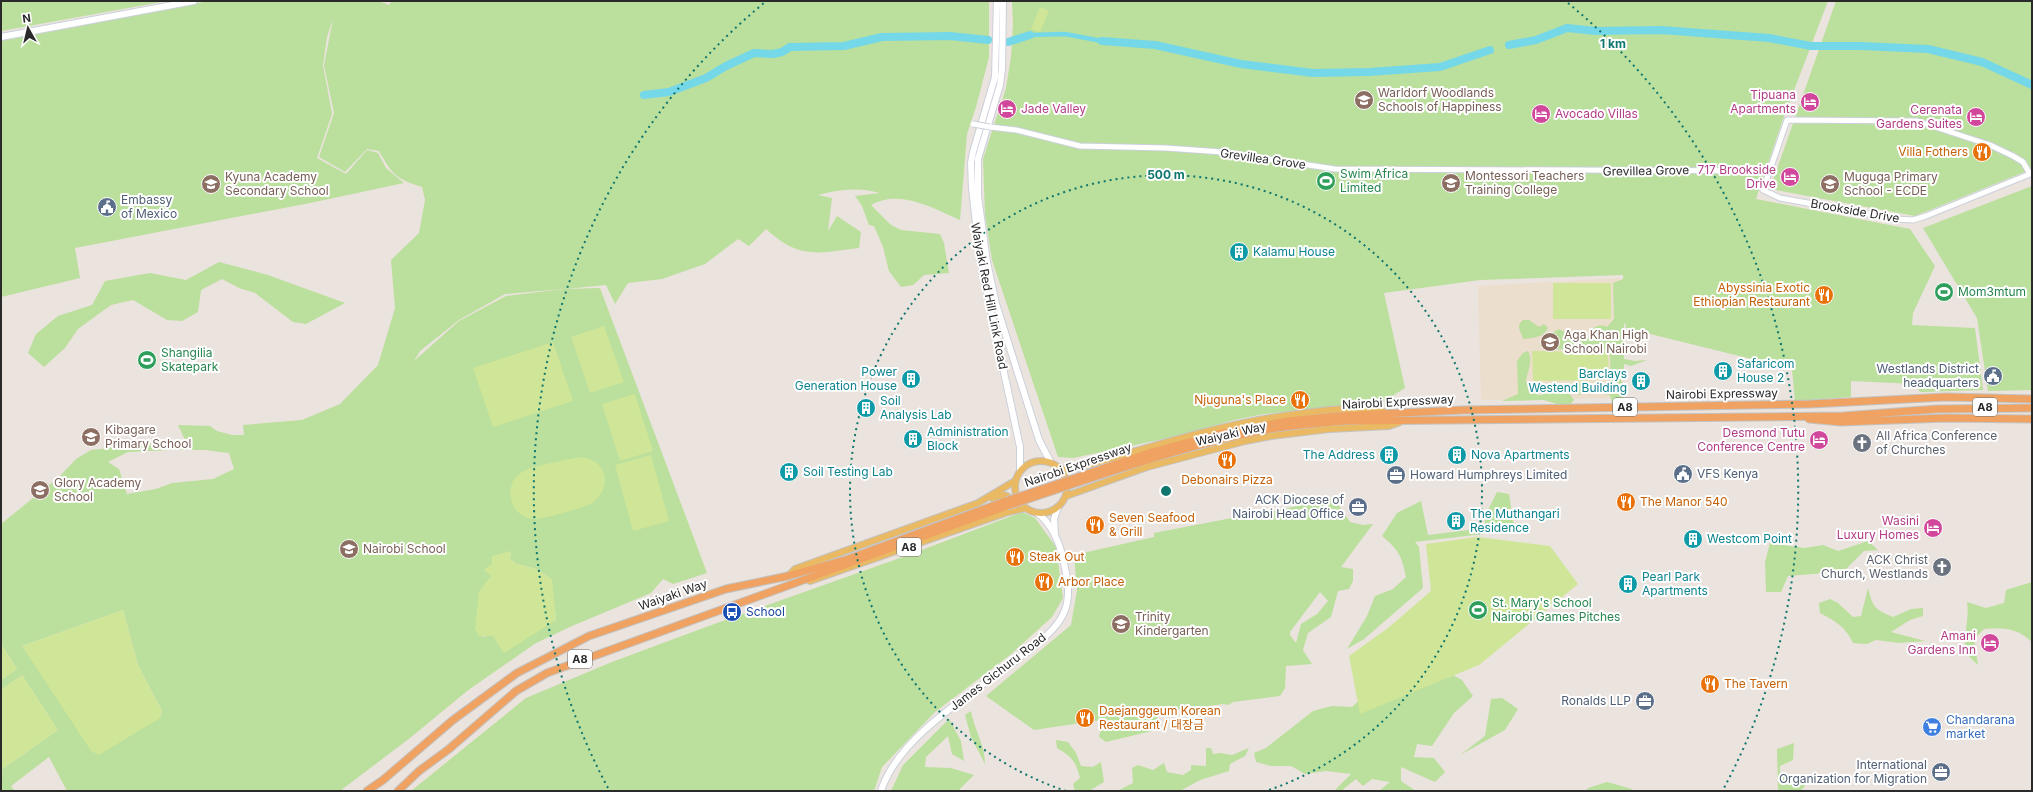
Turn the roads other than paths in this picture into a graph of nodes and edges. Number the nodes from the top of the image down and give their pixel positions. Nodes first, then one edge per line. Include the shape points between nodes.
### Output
1 (194, 1) edge
2 (997, 1) edge
3 (1003, 1) edge
4 (1, 37) edge
5 (973, 124) dead end
6 (1770, 171) junction
7 (2031, 174) edge
8 (1008, 344) junction
9 (999, 351) junction
10 (2032, 399) edge
11 (2032, 408) edge
12 (1390, 413) junction
13 (1794, 417) junction
14 (2032, 419) edge
15 (1406, 420) junction
16 (1290, 423) junction
17 (1051, 463) junction
18 (1081, 467) junction
19 (1060, 470) junction
20 (1020, 472) junction
21 (1015, 482) junction
22 (1090, 486) junction
23 (1066, 496) junction
24 (978, 503) junction
25 (1058, 507) junction
26 (1025, 508) junction
27 (1008, 509) junction
28 (1037, 513) junction
29 (1055, 535) junction
30 (851, 560) junction
31 (788, 576) junction
32 (793, 584) junction
33 (367, 791) edge
34 (398, 791) edge
35 (881, 791) edge

1 - 4 main road
2 - 9 main road, Waiyaki Red Hill Link Road via 995,77 976,138 971,174 979,254
3 - 8 main road, Waiyaki Red Hill Link Road via 1000,85 978,159 977,182 987,262
5 - 6 street, Grevillea Grove, bridge via 1016,130 1085,147 1222,152 1335,169
6 - 7 street, Brookside Drive via 1763,190 1780,198 1913,220
6 - 7 street via 1786,120 1917,121 1990,145 2023,162
8 - 9 main road via 1002,346
8 - 17 main road, Waiyaki Red Hill Link Road via 1039,440
9 - 20 main road, Waiyaki Red Hill Link Road via 1020,446
10 - 12 highway, Nairobi Expressway / A8 via 1946,397 1810,404
11 - 13 highway, Nairobi Expressway / A8 via 1937,408 1842,416
12 - 16 highway, Nairobi Expressway / A8
12 - 18 main road, Waiyaki Way via 1347,409 1278,416 1202,432
13 - 14 highway via 1820,422 1938,418
13 - 15 highway, Nairobi Expressway / A8
15 - 16 highway, Nairobi Expressway / A8
15 - 22 main road, Waiyaki Way / A8 via 1389,426 1329,429 1251,440 1170,461
16 - 27 highway, Nairobi Expressway / A8, bridge via 1153,457
16 - 30 highway, Nairobi Expressway / A8, bridge via 1223,433 1149,453 999,504
17 - 19 main road
17 - 20 main road via 1030,463
18 - 19 main road, Waiyaki Way
18 - 22 main road via 1074,471 1072,480 1079,487
19 - 23 main road via 1067,486
20 - 21 main road
21 - 24 main road, Waiyaki Way
21 - 26 main road via 1016,496
22 - 23 main road, Waiyaki Way / A8
23 - 25 main road
24 - 27 main road via 1002,494 1010,497 1013,506
24 - 31 main road, Waiyaki Way via 795,568
25 - 28 main road via 1048,512
25 - 29 main road via 1054,519
26 - 27 main road, A8
26 - 28 main road
27 - 30 highway, A8
27 - 32 main road, A8 via 866,562
28 - 29 main road
29 - 35 main road, James Gichuru Road via 1062,552 1068,588 1065,611 1045,637 918,736 888,774
30 - 31 highway, Nairobi Expressway / A8
30 - 32 highway, A8
31 - 33 highway, Waiyaki Way / A8 via 726,589 683,603 588,636 540,660 482,698
32 - 34 highway, A8 via 585,657 547,673 506,699

